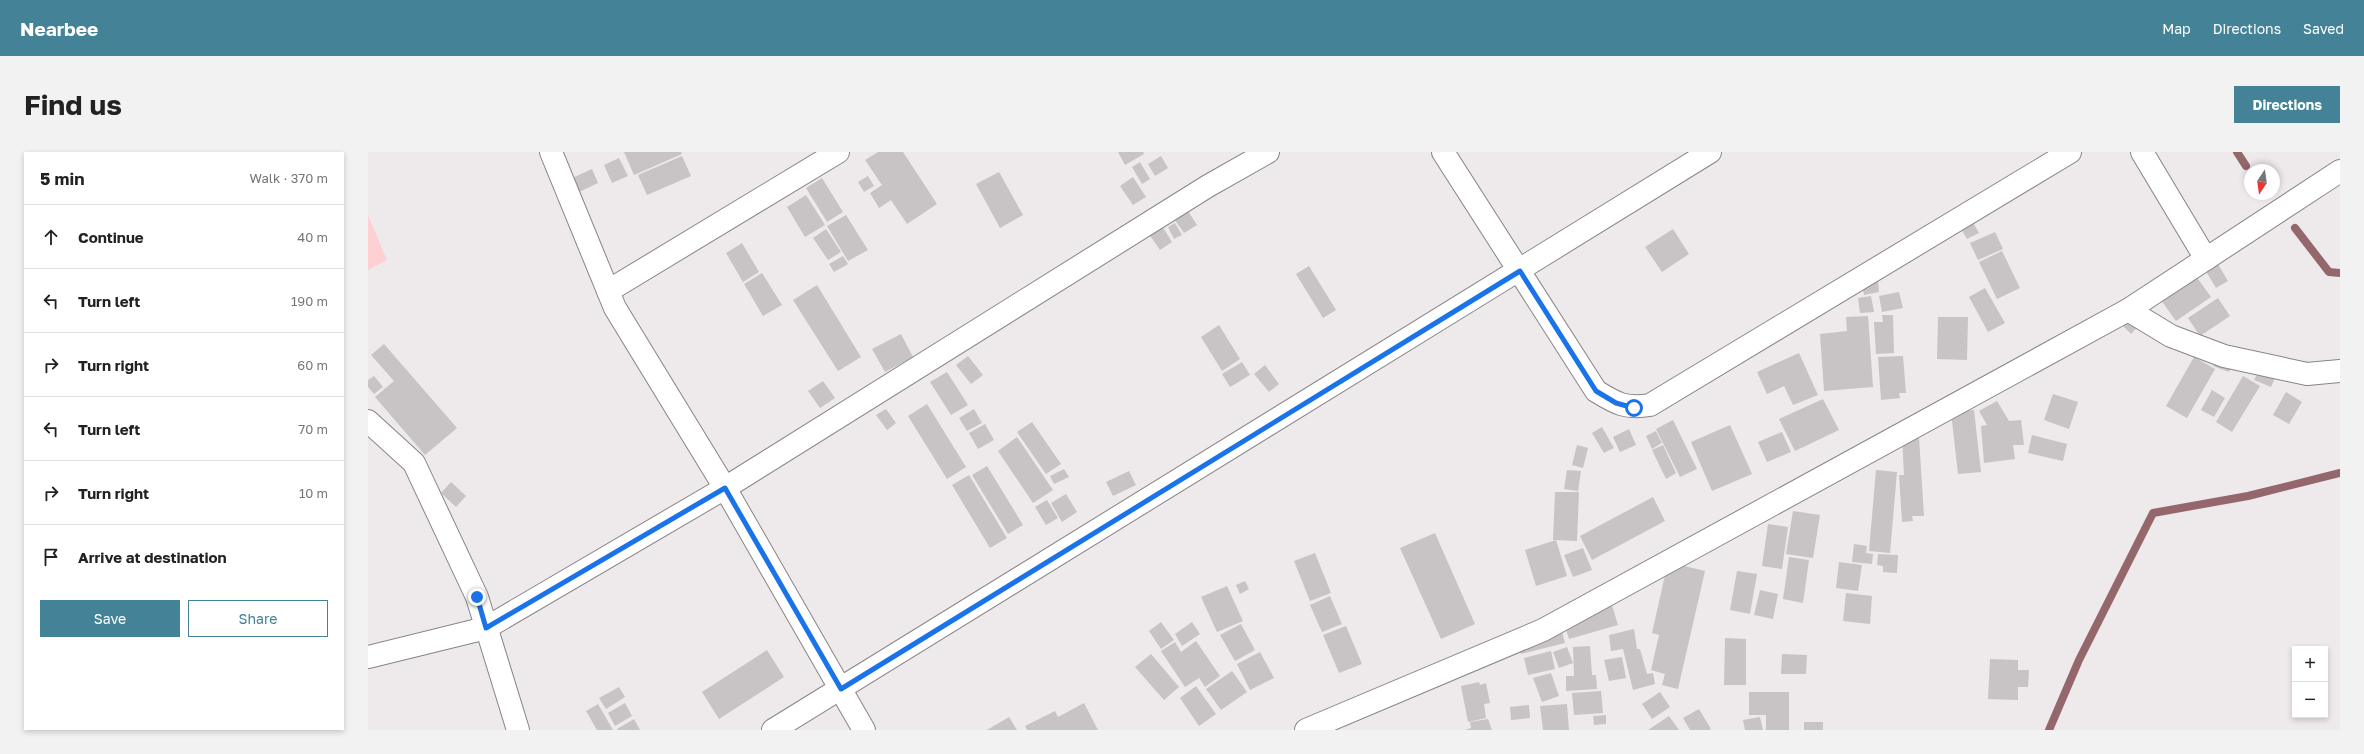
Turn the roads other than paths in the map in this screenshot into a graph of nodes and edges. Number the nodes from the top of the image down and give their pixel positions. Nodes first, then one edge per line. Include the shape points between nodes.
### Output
1 (551, 152) edge
2 (838, 152) edge
3 (1268, 152) edge
4 (1443, 152) edge
5 (1710, 152) edge
6 (2070, 152) edge
7 (2142, 152) edge
8 (2340, 171) edge
9 (2206, 259) junction
10 (1520, 271) junction
11 (608, 291) junction
12 (2128, 310) junction
13 (2340, 371) edge
14 (368, 421) edge
15 (725, 488) junction
16 (486, 628) junction
17 (368, 657) edge
18 (841, 689) junction
19 (518, 730) edge
20 (773, 730) edge
21 (864, 730) edge
22 (1306, 730) edge

1 - 11 street
2 - 11 street
3 - 15 street via 1208,186
4 - 10 street
5 - 10 street
6 - 10 street via 1650,405 1634,408 1616,403 1596,391
7 - 9 street
8 - 9 street
9 - 12 street
10 - 18 street
11 - 15 street
12 - 13 street via 2171,336 2224,356 2307,374
12 - 22 street via 1543,630
14 - 16 street via 414,462 477,597
15 - 16 street
15 - 18 street
16 - 17 street
16 - 19 street
18 - 20 street
18 - 21 street

